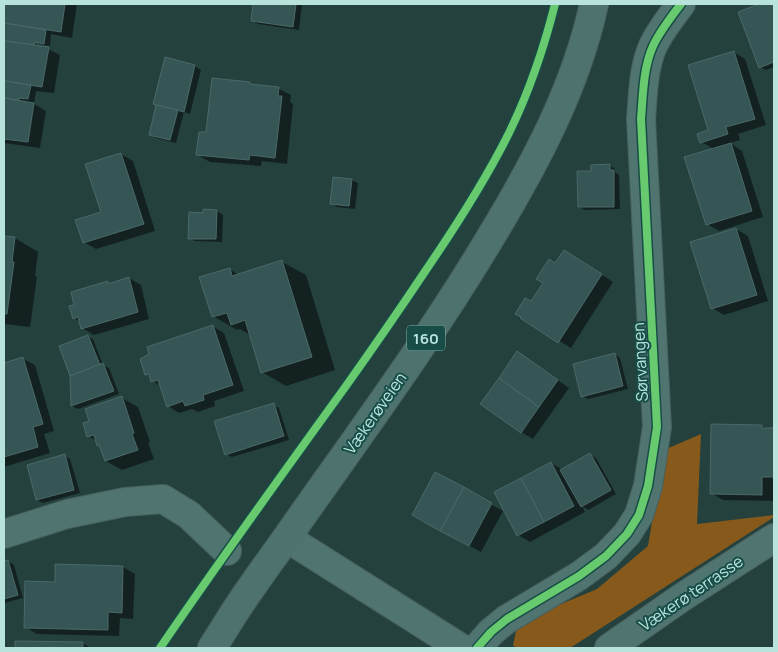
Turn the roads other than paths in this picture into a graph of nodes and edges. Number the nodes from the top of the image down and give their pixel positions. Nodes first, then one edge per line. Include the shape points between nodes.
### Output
1 (594, 4) edge
2 (681, 4) edge
3 (4, 534) edge
4 (287, 538) junction
5 (774, 538) edge
6 (227, 551) dead end
7 (212, 648) edge
8 (461, 648) edge
9 (477, 648) edge
10 (609, 648) edge

1 - 4 main road, Vækerøveien / 160 via 570,84 519,190 402,375
2 - 9 street, Sørvangen via 652,48 644,78 641,119 657,427 648,486 639,515 627,534 606,556 580,576 507,619
3 - 6 street via 67,514 125,502 163,499 189,515
4 - 7 main road, Vækerøveien / 160
4 - 8 street
5 - 10 street, Vækerø terrasse

